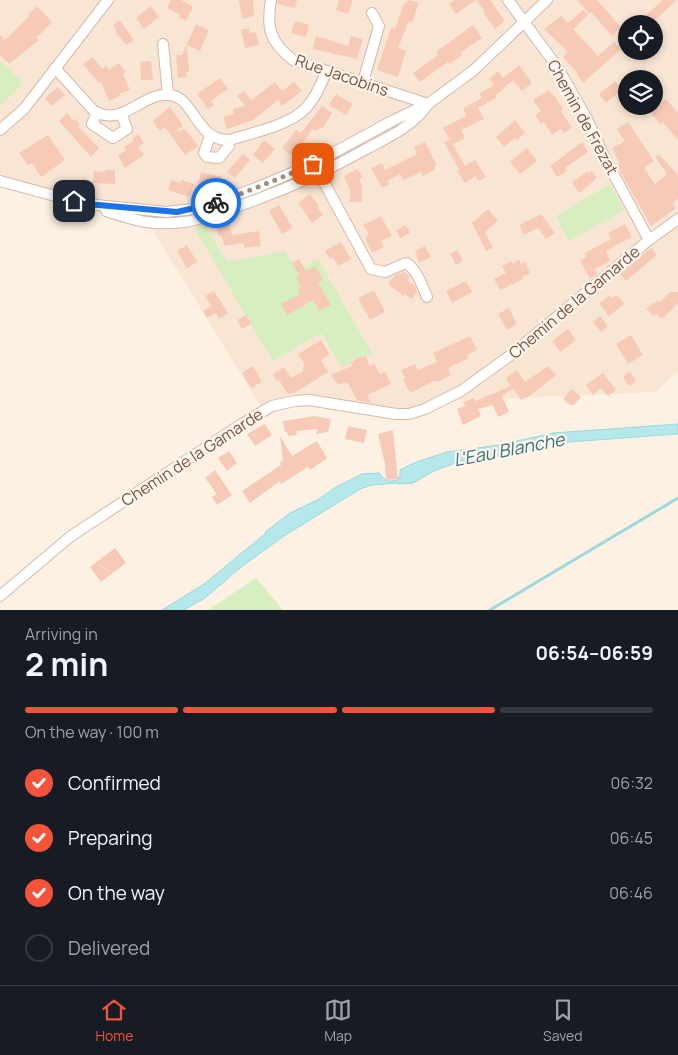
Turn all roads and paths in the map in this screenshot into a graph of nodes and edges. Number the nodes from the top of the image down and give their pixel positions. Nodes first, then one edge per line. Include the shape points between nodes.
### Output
1 (108, 0) edge
2 (270, 0) edge
3 (508, 0) edge
4 (547, 0) edge
5 (372, 13) dead end
6 (524, 22) junction
7 (164, 44) dead end
8 (55, 68) junction
9 (326, 72) junction
10 (363, 82) junction
11 (168, 94) junction
12 (428, 104) junction
13 (97, 112) junction
14 (121, 113) junction
15 (0, 130) edge
16 (210, 136) junction
17 (229, 140) junction
18 (319, 173) junction
19 (0, 181) edge
20 (87, 204) junction
21 (678, 219) edge
22 (649, 240) junction
23 (427, 297) dead end
24 (0, 596) edge

1 - 8 street
2 - 9 street, Rue Jacobins via 268,18 272,36 281,50 293,60
3 - 6 street, Chemin de Frezat
4 - 6 street
5 - 10 street via 379,26
6 - 12 street via 474,70
6 - 22 street, Chemin de Frezat via 558,68
7 - 11 street
8 - 13 street
8 - 15 street via 24,109
9 - 10 street, Rue Jacobins
9 - 17 street via 305,110 287,121
10 - 12 street, Rue Jacobins
11 - 14 street
11 - 16 street via 181,100
12 - 18 street via 403,128
12 - 20 street via 313,164 221,201 177,212
13 - 14 street via 108,116
13 - 14 street via 92,124 113,138 128,129
16 - 17 street
16 - 17 street via 204,153 206,157 219,158 229,146
18 - 20 street via 255,200 186,222 151,224
18 - 23 street via 371,270 385,272 406,263
19 - 20 street
21 - 22 street, Chemin de la Gamarde
22 - 24 street, Chemin de la Gamarde via 512,354 434,406 410,414 396,414 309,400 272,406 70,536

